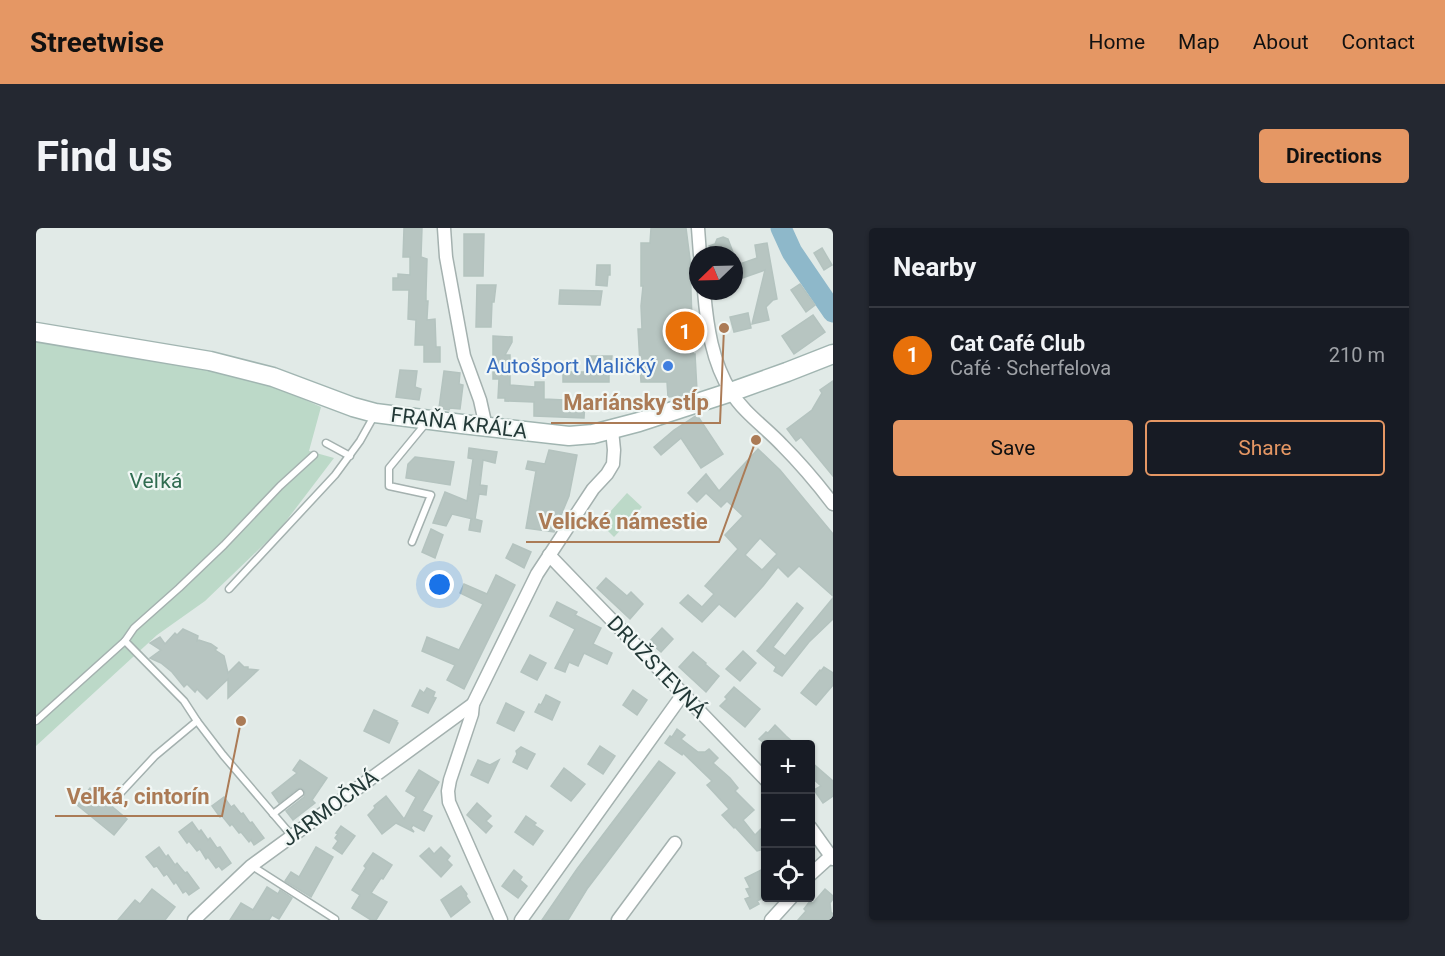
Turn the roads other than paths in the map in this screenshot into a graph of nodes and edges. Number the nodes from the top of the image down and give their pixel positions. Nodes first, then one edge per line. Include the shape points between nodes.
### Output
1 (444, 228) edge
2 (698, 228) edge
3 (699, 246) edge
4 (704, 300) edge
5 (36, 333) edge
6 (833, 354) edge
7 (731, 392) junction
8 (375, 412) junction
9 (429, 420) junction
10 (486, 427) junction
11 (612, 430) junction
12 (326, 443) dead end
13 (314, 455) dead end
14 (350, 456) junction
15 (833, 504) edge
16 (412, 542) dead end
17 (549, 555) junction
18 (229, 589) dead end
19 (125, 641) junction
20 (683, 694) junction
21 (473, 704) junction
22 (36, 721) edge
23 (197, 721) junction
24 (761, 776) edge
25 (300, 793) dead end
26 (116, 799) dead end
27 (273, 814) junction
28 (815, 834) edge
29 (292, 836) junction
30 (675, 843) dead end
31 (832, 857) edge
32 (251, 866) junction
33 (815, 871) edge
34 (787, 902) edge
35 (335, 919) edge
36 (194, 920) edge
37 (501, 920) edge
38 (520, 920) edge
39 (618, 920) edge
40 (771, 920) edge

1 - 10 street via 464,356
2 - 3 street
4 - 7 street via 714,355
5 - 8 street, FRAŇA KRÁĽA via 210,361 273,377
6 - 7 street, FRAŇA KRÁĽA
7 - 11 street, FRAŇA KRÁĽA
7 - 15 street via 797,460
8 - 9 street, FRAŇA KRÁĽA
8 - 14 lane
9 - 10 street, FRAŇA KRÁĽA
9 - 16 lane via 389,468 389,486 431,495
10 - 11 street, FRAŇA KRÁĽA via 569,436
11 - 17 street, JARMOČNÁ via 613,464
12 - 14 lane
13 - 19 lane
14 - 18 lane
17 - 20 street, DRUŽSTEVNÁ
17 - 21 street, JARMOČNÁ
19 - 22 lane
19 - 23 lane via 184,701
20 - 24 street, DRUŽSTEVNÁ
20 - 38 street
21 - 29 street, JARMOČNÁ
21 - 37 street, JARMOČNÁ via 450,780 449,802
23 - 26 lane via 155,756
23 - 27 lane
25 - 27 lane
27 - 29 lane
28 - 31 street
29 - 32 street, JARMOČNÁ
30 - 39 street
31 - 33 street
32 - 35 lane
32 - 36 street, JARMOČNÁ
34 - 40 street

